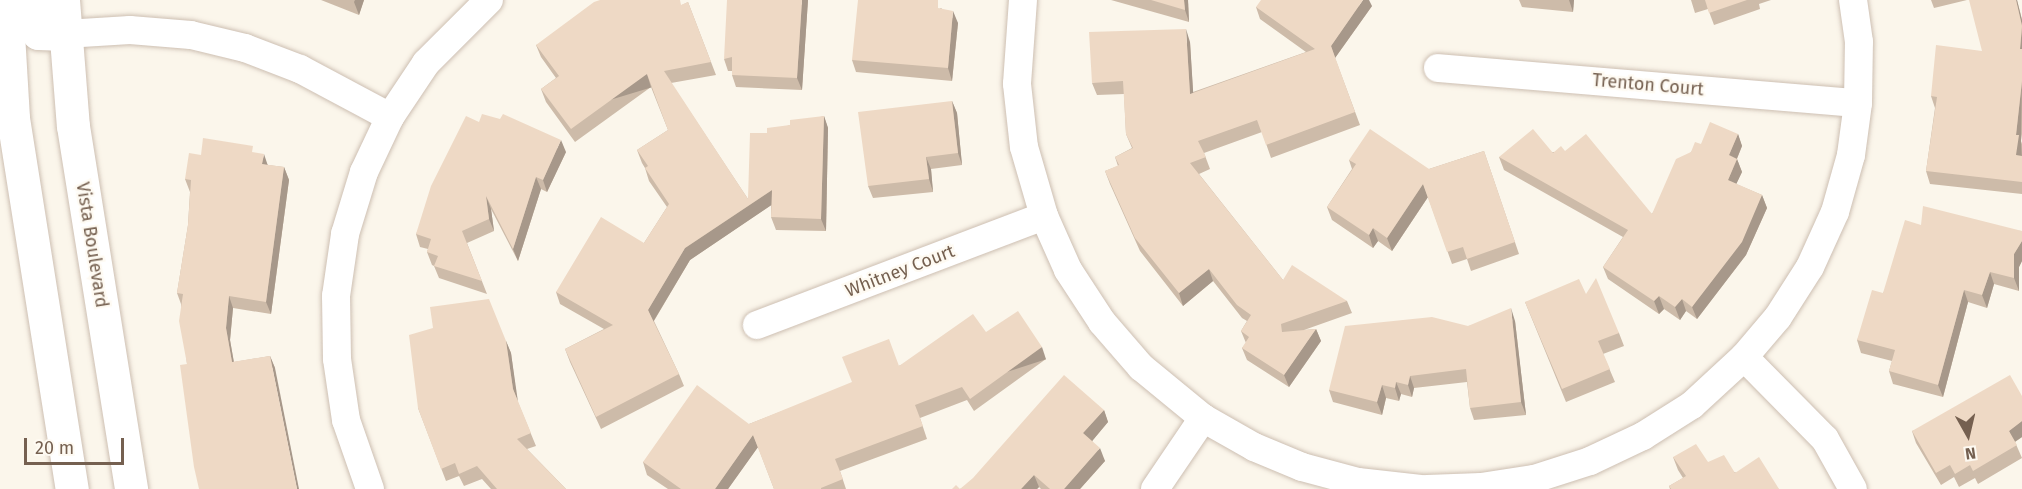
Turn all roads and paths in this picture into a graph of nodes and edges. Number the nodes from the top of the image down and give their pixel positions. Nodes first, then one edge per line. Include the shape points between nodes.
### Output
1 (6, 0) edge
2 (37, 0) edge
3 (63, 0) edge
4 (489, 0) edge
5 (1023, 0) edge
6 (1853, 0) edge
7 (65, 34) junction
8 (4, 41) edge
9 (1438, 68) dead end
10 (1858, 103) junction
11 (390, 117) junction
12 (1044, 216) junction
13 (757, 325) dead end
14 (1744, 357) junction
15 (1203, 418) junction
16 (72, 489) edge
17 (131, 489) edge
18 (369, 489) edge
19 (1155, 489) edge
20 (1421, 489) edge
21 (1428, 489) edge
22 (1853, 489) edge

1 - 8 main road
2 - 7 main road via 38,33
3 - 7 main road, Vista Boulevard
4 - 11 street via 426,63
5 - 12 street via 1017,84 1024,147
6 - 10 street via 1859,42
7 - 11 street via 130,30 190,35 245,48 300,69
7 - 17 main road, Vista Boulevard via 73,126
8 - 16 main road
9 - 10 street, Trenton Court
10 - 14 street via 1851,155 1838,200 1814,257 1778,317
11 - 18 street via 364,172 345,234 336,296 337,359 346,420
12 - 13 street, Whitney Court
12 - 15 street via 1068,270 1102,322 1141,367
14 - 21 street via 1692,405 1643,436 1590,461 1534,478 1481,487
14 - 22 street via 1825,439
15 - 19 street
15 - 20 street via 1254,447 1302,467 1358,482

